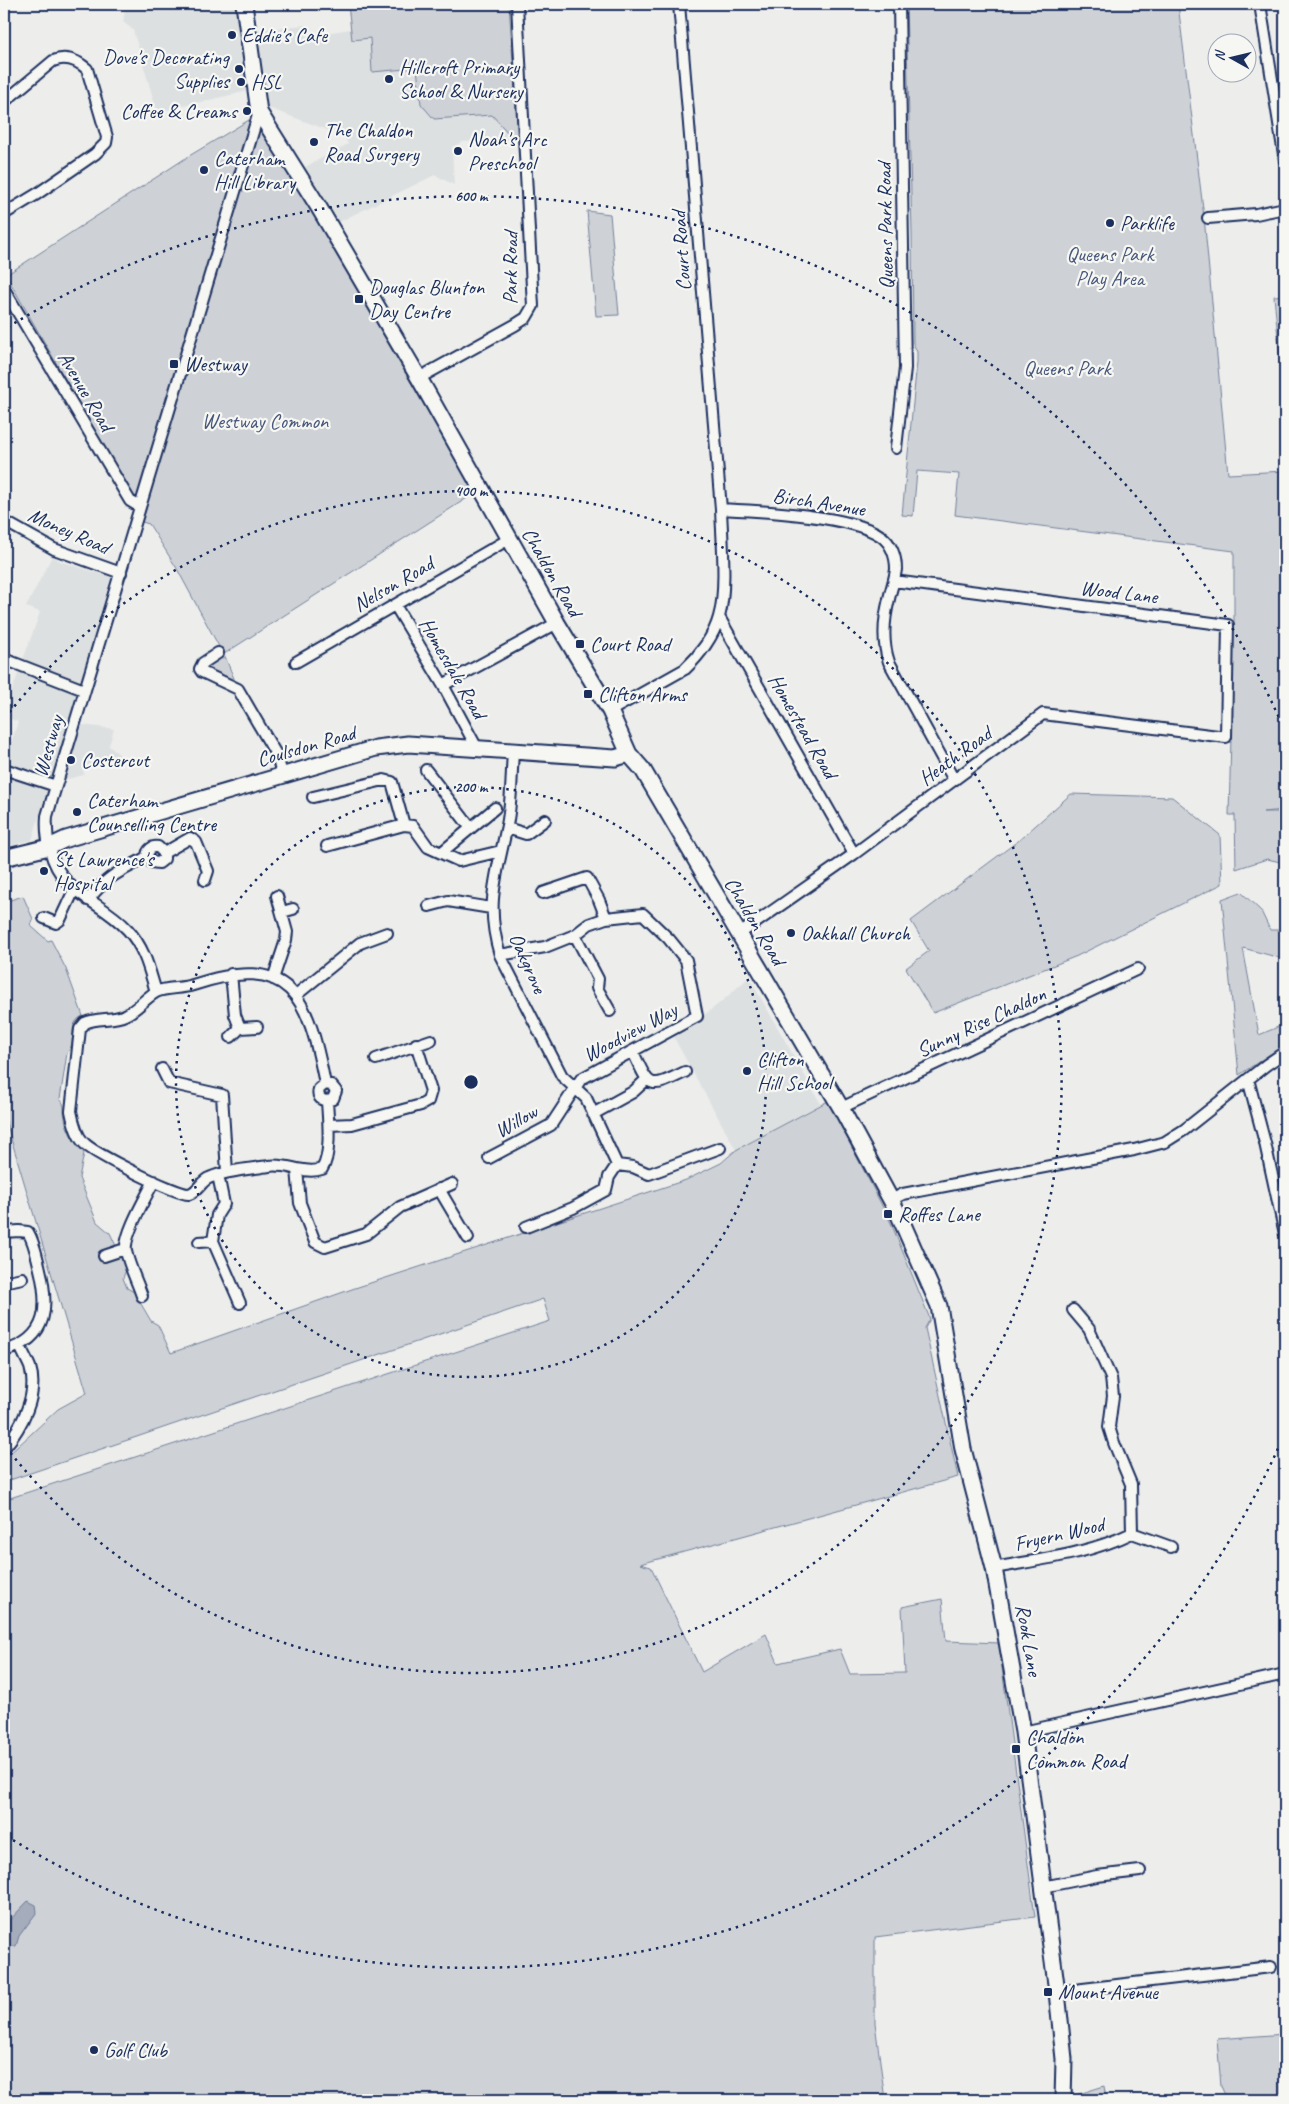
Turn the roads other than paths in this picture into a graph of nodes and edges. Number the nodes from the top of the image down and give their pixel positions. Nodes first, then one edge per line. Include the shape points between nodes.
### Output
1 (244, 4) edge
2 (517, 4) edge
3 (679, 4) edge
4 (899, 4) edge
5 (1260, 4) edge
6 (4, 102) edge
7 (259, 112) junction
8 (1285, 161) edge
9 (1285, 208) edge
10 (4, 214) edge
11 (1208, 218) dead end
12 (4, 289) edge
13 (418, 378) junction
14 (896, 448) dead end
15 (140, 507) junction
16 (721, 508) junction
17 (4, 521) edge
18 (509, 540) junction
19 (121, 573) junction
20 (894, 581) junction
21 (395, 605) junction
22 (719, 617) junction
23 (557, 623) junction
24 (218, 652) dead end
25 (4, 658) edge
26 (296, 662) dead end
27 (443, 684) junction
28 (84, 690) junction
29 (610, 711) junction
30 (1226, 737) joint
31 (478, 750) junction
32 (513, 753) junction
33 (628, 754) junction
34 (4, 768) edge
35 (426, 770) dead end
36 (282, 774) junction
37 (954, 780) junction
38 (56, 786) junction
39 (312, 797) dead end
40 (495, 808) dead end
41 (545, 820) dead end
42 (404, 824) junction
43 (470, 827) junction
44 (507, 828) junction
45 (327, 846) dead end
46 (50, 847) junction
47 (501, 850) junction
48 (442, 852) junction
49 (854, 854) junction
50 (4, 858) edge
51 (205, 880) dead end
52 (74, 890) junction
53 (543, 893) dead end
54 (277, 896) dead end
55 (88, 900) junction
56 (430, 906) dead end
57 (492, 908) junction
58 (293, 909) dead end
59 (282, 912) junction
60 (44, 918) dead end
61 (606, 918) junction
62 (387, 933) dead end
63 (575, 935) junction
64 (738, 935) junction
65 (500, 955) junction
66 (1138, 969) dead end
67 (231, 974) junction
68 (273, 978) junction
69 (156, 992) junction
70 (296, 995) junction
71 (610, 1011) dead end
72 (256, 1027) dead end
73 (240, 1028) junction
74 (231, 1037) dead end
75 (432, 1040) dead end
76 (416, 1044) junction
77 (633, 1052) junction
78 (1285, 1052) edge
79 (376, 1059) dead end
80 (162, 1069) dead end
81 (685, 1072) dead end
82 (1248, 1079) junction
83 (646, 1080) junction
84 (576, 1087) junction
85 (841, 1108) junction
86 (593, 1114) junction
87 (329, 1125) junction
88 (720, 1148) dead end
89 (489, 1158) dead end
90 (617, 1165) junction
91 (297, 1169) junction
92 (223, 1173) junction
93 (154, 1181) junction
94 (452, 1184) dead end
95 (439, 1189) junction
96 (891, 1200) junction
97 (526, 1226) dead end
98 (4, 1232) edge
99 (1285, 1234) edge
100 (468, 1238) dead end
101 (213, 1241) junction
102 (199, 1242) dead end
103 (125, 1249) junction
104 (104, 1256) dead end
105 (22, 1278) dead end
106 (4, 1282) edge
107 (142, 1296) dead end
108 (240, 1303) dead end
109 (1073, 1310) dead end
110 (20, 1346) junction
111 (4, 1351) edge
112 (4, 1448) edge
113 (1132, 1533) junction
114 (1171, 1547) dead end
115 (994, 1568) junction
116 (1285, 1674) edge
117 (1023, 1732) junction
118 (1140, 1872) dead end
119 (1043, 1887) junction
120 (1270, 1967) dead end
121 (1057, 1992) junction
122 (1063, 2100) edge

1 - 7 main road, Chaldon Road
2 - 13 street, Park Road via 533,306 526,318 515,325
3 - 16 street, Court Road
4 - 14 street, Queens Park Road via 905,368
5 - 8 street
6 - 10 street via 53,61 60,58 71,60 87,69 107,137 102,148
7 - 13 main road, Chaldon Road
7 - 15 street, Westway
9 - 11 street
12 - 15 street, Avenue Road via 130,501
13 - 18 main road, Chaldon Road
15 - 19 street, Westway
16 - 20 street, Birch Avenue via 803,516 864,527 890,545 896,569
16 - 22 street, Court Road via 723,558
17 - 19 street, Money Road via 54,549
18 - 21 street, Nelson Road
18 - 23 main road, Chaldon Road
19 - 28 street, Westway
20 - 30 street, Wood Lane via 1228,625
20 - 37 street, Birch Avenue via 885,623 885,652
21 - 26 street, Nelson Road
21 - 27 street, Homesdale Road
22 - 29 street, Court Road via 710,637 685,669
22 - 49 street, Homestead Road
23 - 27 street
23 - 29 main road, Chaldon Road
24 - 36 street via 196,669 238,689 278,756
25 - 28 street
27 - 31 street, Homesdale Road
28 - 38 street, Westway
29 - 33 main road, Chaldon Road
30 - 37 street, Heath Road via 1043,714
31 - 32 main road, Coulsdon Road
31 - 36 main road, Coulsdon Road via 393,745
32 - 33 main road, Coulsdon Road via 615,758
32 - 44 street, Oakgrove
33 - 64 main road, Chaldon Road via 643,770
34 - 38 street
35 - 43 street
36 - 46 main road, Coulsdon Road via 66,839
37 - 49 street, Heath Road
38 - 46 street, Westway via 47,816
39 - 42 street via 384,780 392,782
40 - 43 street
41 - 44 street via 526,834
42 - 45 street
42 - 48 street via 413,826 428,847
43 - 48 street
44 - 47 street, Oakgrove
46 - 50 main road, Coulsdon Road
46 - 52 street, Westway via 58,873
47 - 48 street via 459,861
47 - 57 street, Oakgrove
49 - 64 street, Heath Road
51 - 55 street via 208,871 196,842 190,838 164,853 159,863 151,862 148,857 116,872
52 - 55 street, Westway
52 - 60 street via 60,920 56,923
53 - 61 street via 587,878
54 - 59 street
55 - 69 street, Westway via 127,929 142,948
56 - 57 street via 448,901
57 - 65 street, Oakgrove
58 - 59 street
59 - 68 street via 286,940
61 - 63 street, Woodview Way via 589,924
61 - 77 street, Woodview Way via 642,914 658,927 686,960 697,1016
62 - 70 street via 360,943
63 - 65 street, Woodview Way via 545,947
63 - 71 street
64 - 85 main road, Chaldon Road
65 - 84 street, Oakgrove via 562,1076
66 - 85 street, Sunny Rise Chaldon
67 - 68 street
67 - 69 street via 185,988
67 - 73 street via 235,1015
68 - 70 street
69 - 93 street via 125,1016 84,1023 80,1029 72,1110 82,1141 93,1151
70 - 87 street via 316,1044 325,1084 319,1089 319,1095 327,1101
72 - 73 street
73 - 74 street
75 - 76 street
76 - 79 street
76 - 87 street via 431,1091 428,1100 421,1105 360,1122
77 - 83 street
77 - 84 street, Woodview Way via 581,1079
78 - 82 street
80 - 92 street via 169,1083 222,1095
81 - 83 street via 661,1084
82 - 96 street via 1166,1142 903,1194
82 - 99 street
83 - 86 street via 633,1092
84 - 86 street, Oakgrove via 586,1098
84 - 89 street, Willow via 551,1125
85 - 96 main road, Chaldon Road
86 - 90 street, Oakgrove
87 - 91 street via 327,1155 322,1169
88 - 90 street via 649,1174
90 - 97 street via 606,1190 573,1208
91 - 92 street via 272,1165
91 - 95 street via 300,1203 315,1242 325,1247 366,1234 400,1206
92 - 93 street via 202,1182 195,1191 186,1194
92 - 101 street via 224,1204 217,1215
93 - 103 street via 134,1221
94 - 95 street
95 - 100 street
96 - 115 main road, Rook Lane via 939,1306 963,1449
98 - 110 street via 28,1232 42,1276 46,1306 42,1323
101 - 102 street
101 - 108 street
103 - 104 street
103 - 107 street
105 - 106 street
109 - 113 street, Fryern Wood via 1089,1329 1112,1378 1109,1427 1132,1493
110 - 111 street
110 - 112 street via 30,1369 31,1391 26,1416
113 - 114 street, Fryern Wood
113 - 115 street, Fryern Wood via 1087,1551
115 - 117 main road, Rook Lane
116 - 117 street
117 - 119 main road, Rook Lane
118 - 119 street via 1097,1876
119 - 121 main road, Rook Lane
120 - 121 street
121 - 122 main road, Rook Lane via 1064,2060

